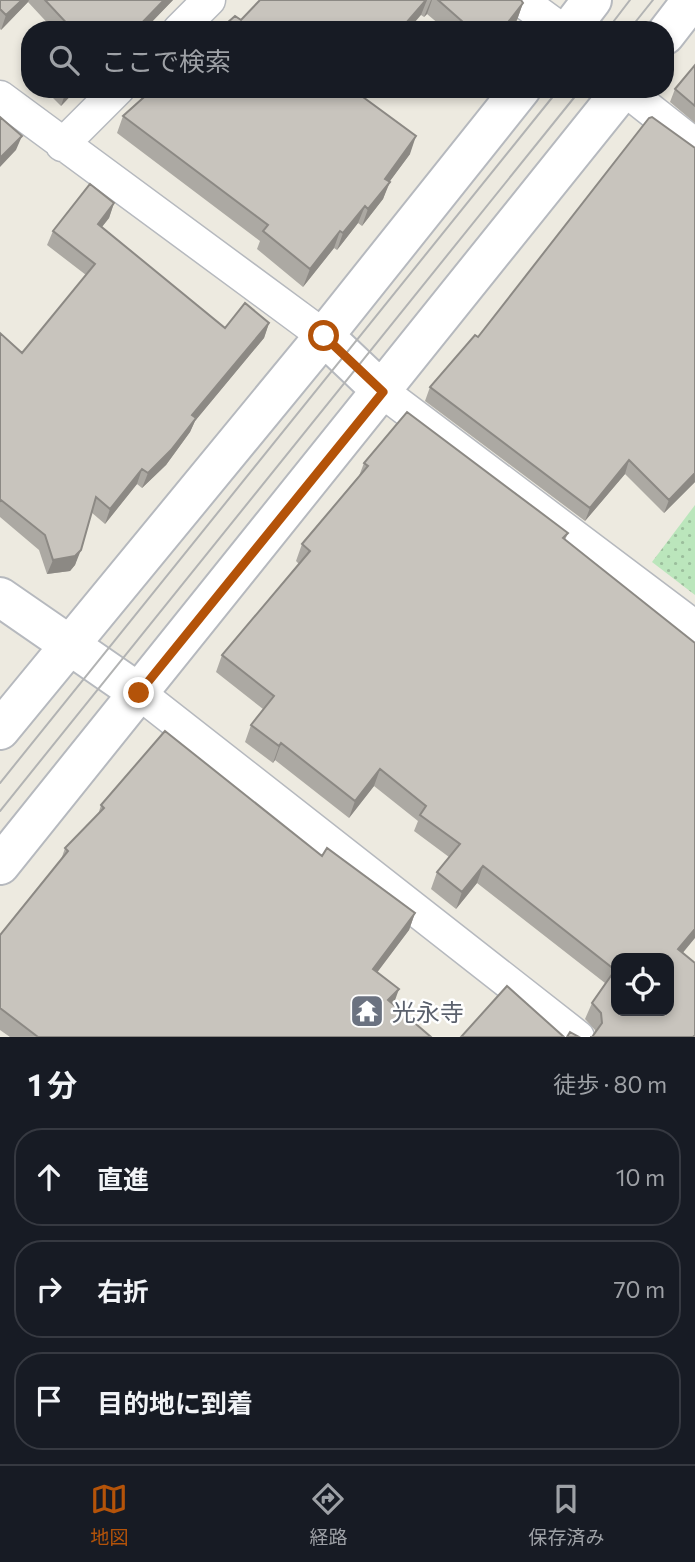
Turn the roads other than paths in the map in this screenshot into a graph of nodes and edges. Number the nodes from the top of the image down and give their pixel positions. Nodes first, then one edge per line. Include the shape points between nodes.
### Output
1 (209, 0) edge
2 (521, 0) edge
3 (592, 0) edge
4 (692, 0) edge
5 (188, 21) edge
6 (550, 21) edge
7 (576, 21) edge
8 (674, 23) edge
9 (0, 97) edge
10 (109, 98) edge
11 (514, 98) edge
12 (617, 98) edge
13 (635, 98) edge
14 (62, 145) junction
15 (695, 145) edge
16 (324, 336) junction
17 (383, 392) junction
18 (0, 597) edge
19 (695, 627) edge
20 (68, 647) junction
21 (139, 693) junction
22 (0, 730) edge
23 (0, 865) edge
24 (578, 1037) edge

1 - 5 street
2 - 6 street
3 - 7 street
4 - 8 street
9 - 14 street
10 - 14 street
11 - 16 street
12 - 17 street
13 - 15 street
14 - 16 street
16 - 17 street
16 - 20 street
17 - 19 street
17 - 21 street
18 - 20 street
20 - 21 street
20 - 22 street
21 - 23 street
21 - 24 street

